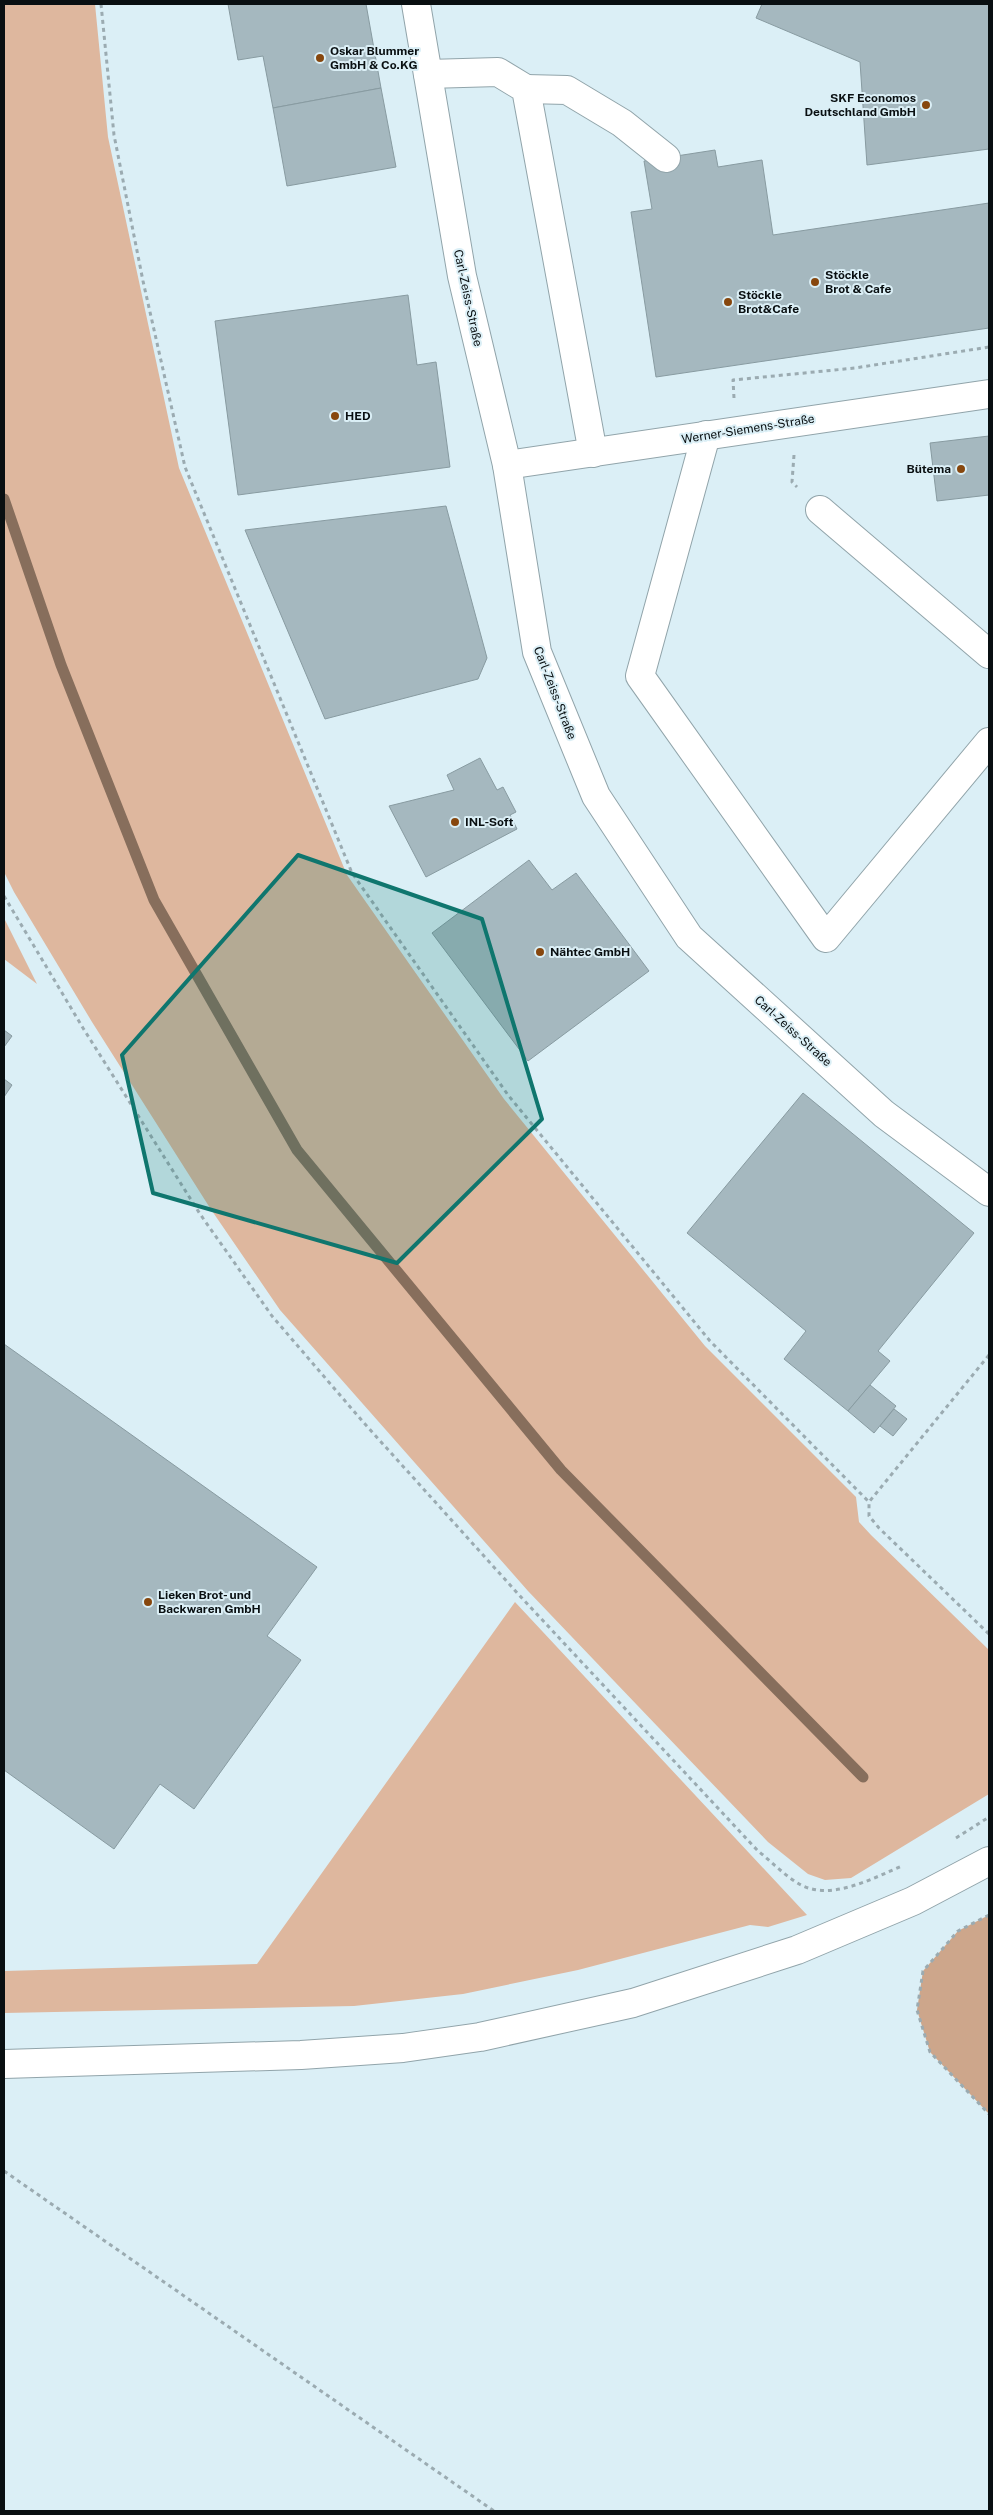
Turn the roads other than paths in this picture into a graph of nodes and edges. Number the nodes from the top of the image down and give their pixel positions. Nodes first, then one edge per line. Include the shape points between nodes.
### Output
1 (416, 4) edge
2 (428, 74) junction
3 (526, 89) junction
4 (666, 158) dead end
5 (989, 394) edge
6 (706, 435) junction
7 (593, 453) junction
8 (507, 465) junction
9 (820, 510) road end
10 (989, 654) edge
11 (989, 742) edge
12 (989, 1192) edge
13 (989, 1861) edge
14 (4, 2064) edge

1 - 2 street, Carl-Zeiss-Straße
2 - 3 street via 498,72
2 - 8 street, Carl-Zeiss-Straße via 462,276
3 - 4 street via 567,90 622,123
3 - 7 street
5 - 6 street, Werner-Siemens-Straße
6 - 7 street, Werner-Siemens-Straße
6 - 11 street via 640,676 826,938
7 - 8 street, Werner-Siemens-Straße
8 - 12 street, Carl-Zeiss-Straße via 538,652 596,796 688,937 884,1114
9 - 10 street
13 - 14 street via 913,1901 798,1950 633,2003 480,2037 403,2048 301,2055

